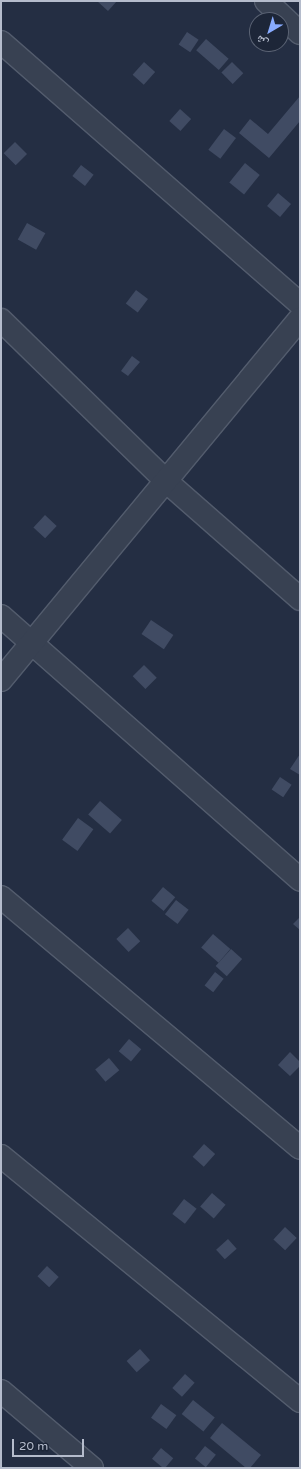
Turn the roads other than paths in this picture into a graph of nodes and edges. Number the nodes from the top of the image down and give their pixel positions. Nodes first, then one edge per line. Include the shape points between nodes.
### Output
1 (266, 1) edge
2 (300, 33) edge
3 (1, 42) edge
4 (300, 304) edge
5 (300, 319) edge
6 (1, 320) edge
7 (167, 482) junction
8 (300, 599) edge
9 (1, 616) edge
10 (31, 645) junction
11 (1, 680) edge
12 (300, 880) edge
13 (1, 897) edge
14 (300, 1148) edge
15 (1, 1156) edge
16 (1, 1391) edge
17 (300, 1401) edge
18 (92, 1468) edge

1 - 2 street
3 - 4 street
5 - 7 street
6 - 7 street
7 - 8 street
7 - 10 street
9 - 10 street
10 - 11 street
10 - 12 street
13 - 14 street
15 - 17 street
16 - 18 street

